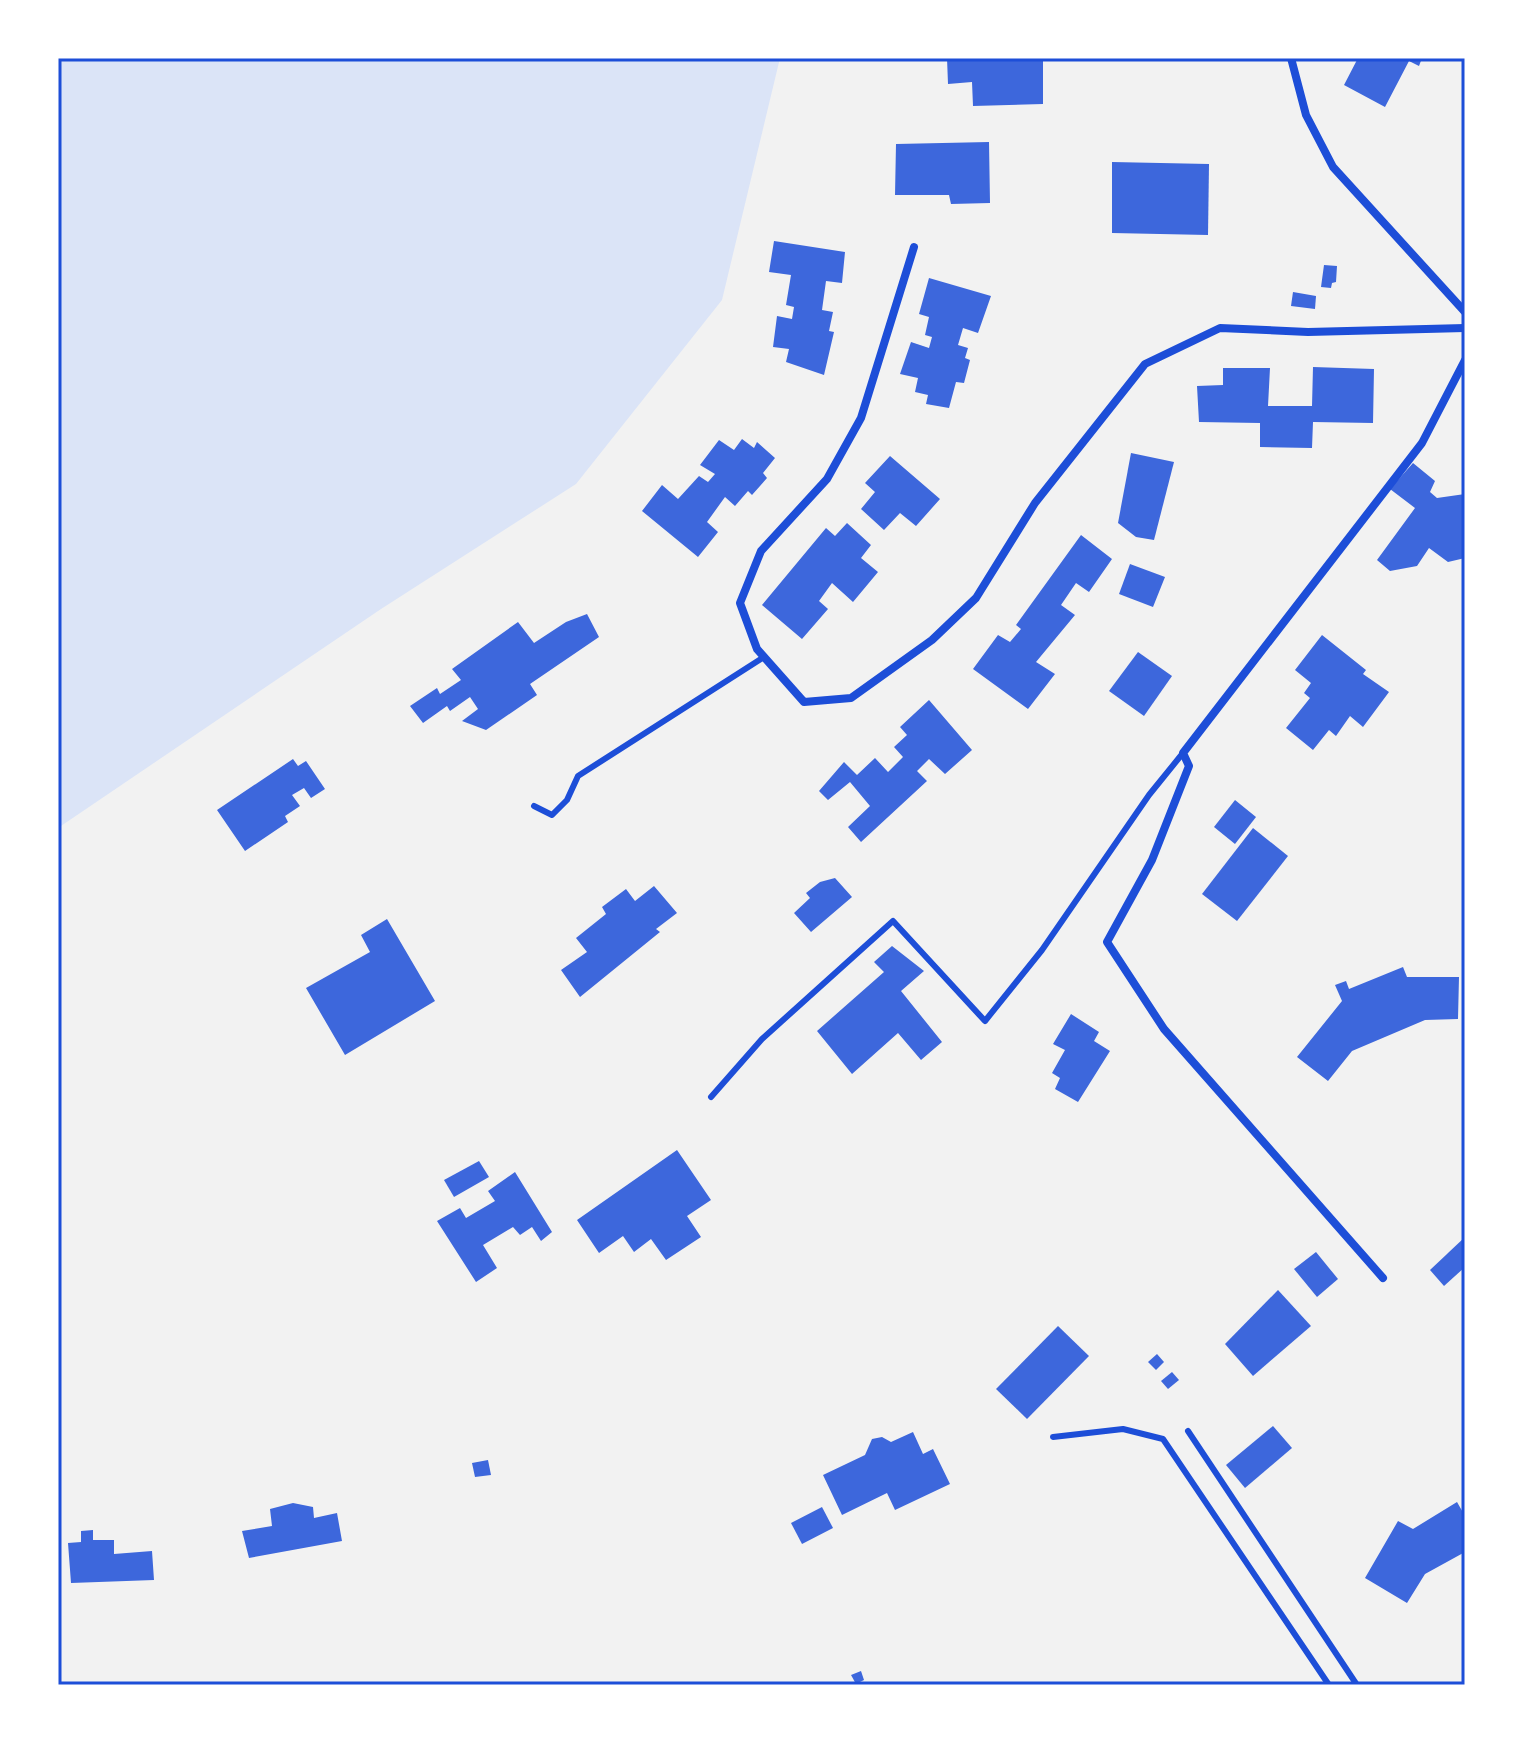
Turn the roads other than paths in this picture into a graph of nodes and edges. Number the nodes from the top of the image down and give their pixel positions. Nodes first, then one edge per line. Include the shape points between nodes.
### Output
1 (1291, 58) edge
2 (914, 247) dead end
3 (1465, 312) edge
4 (1465, 328) edge
5 (1465, 360) edge
6 (764, 657) junction
7 (1183, 753) junction
8 (534, 806) dead end
9 (711, 1097) dead end
10 (1383, 1278) dead end
11 (1188, 1431) dead end
12 (1053, 1437) dead end
13 (1329, 1685) edge
14 (1357, 1685) edge

1 - 3 street via 1306,115 1333,167
2 - 6 street via 861,418 827,479 761,551 740,603
4 - 6 street via 1220,328 1145,364 1035,503 976,598 932,640 851,698 804,702
5 - 7 street via 1422,443
6 - 8 lane via 578,776 567,800 552,815
7 - 9 lane via 985,1021 893,921 762,1039
7 - 10 street via 1189,766 1107,942 1164,1029
11 - 14 lane
12 - 13 lane via 1123,1429 1163,1439

